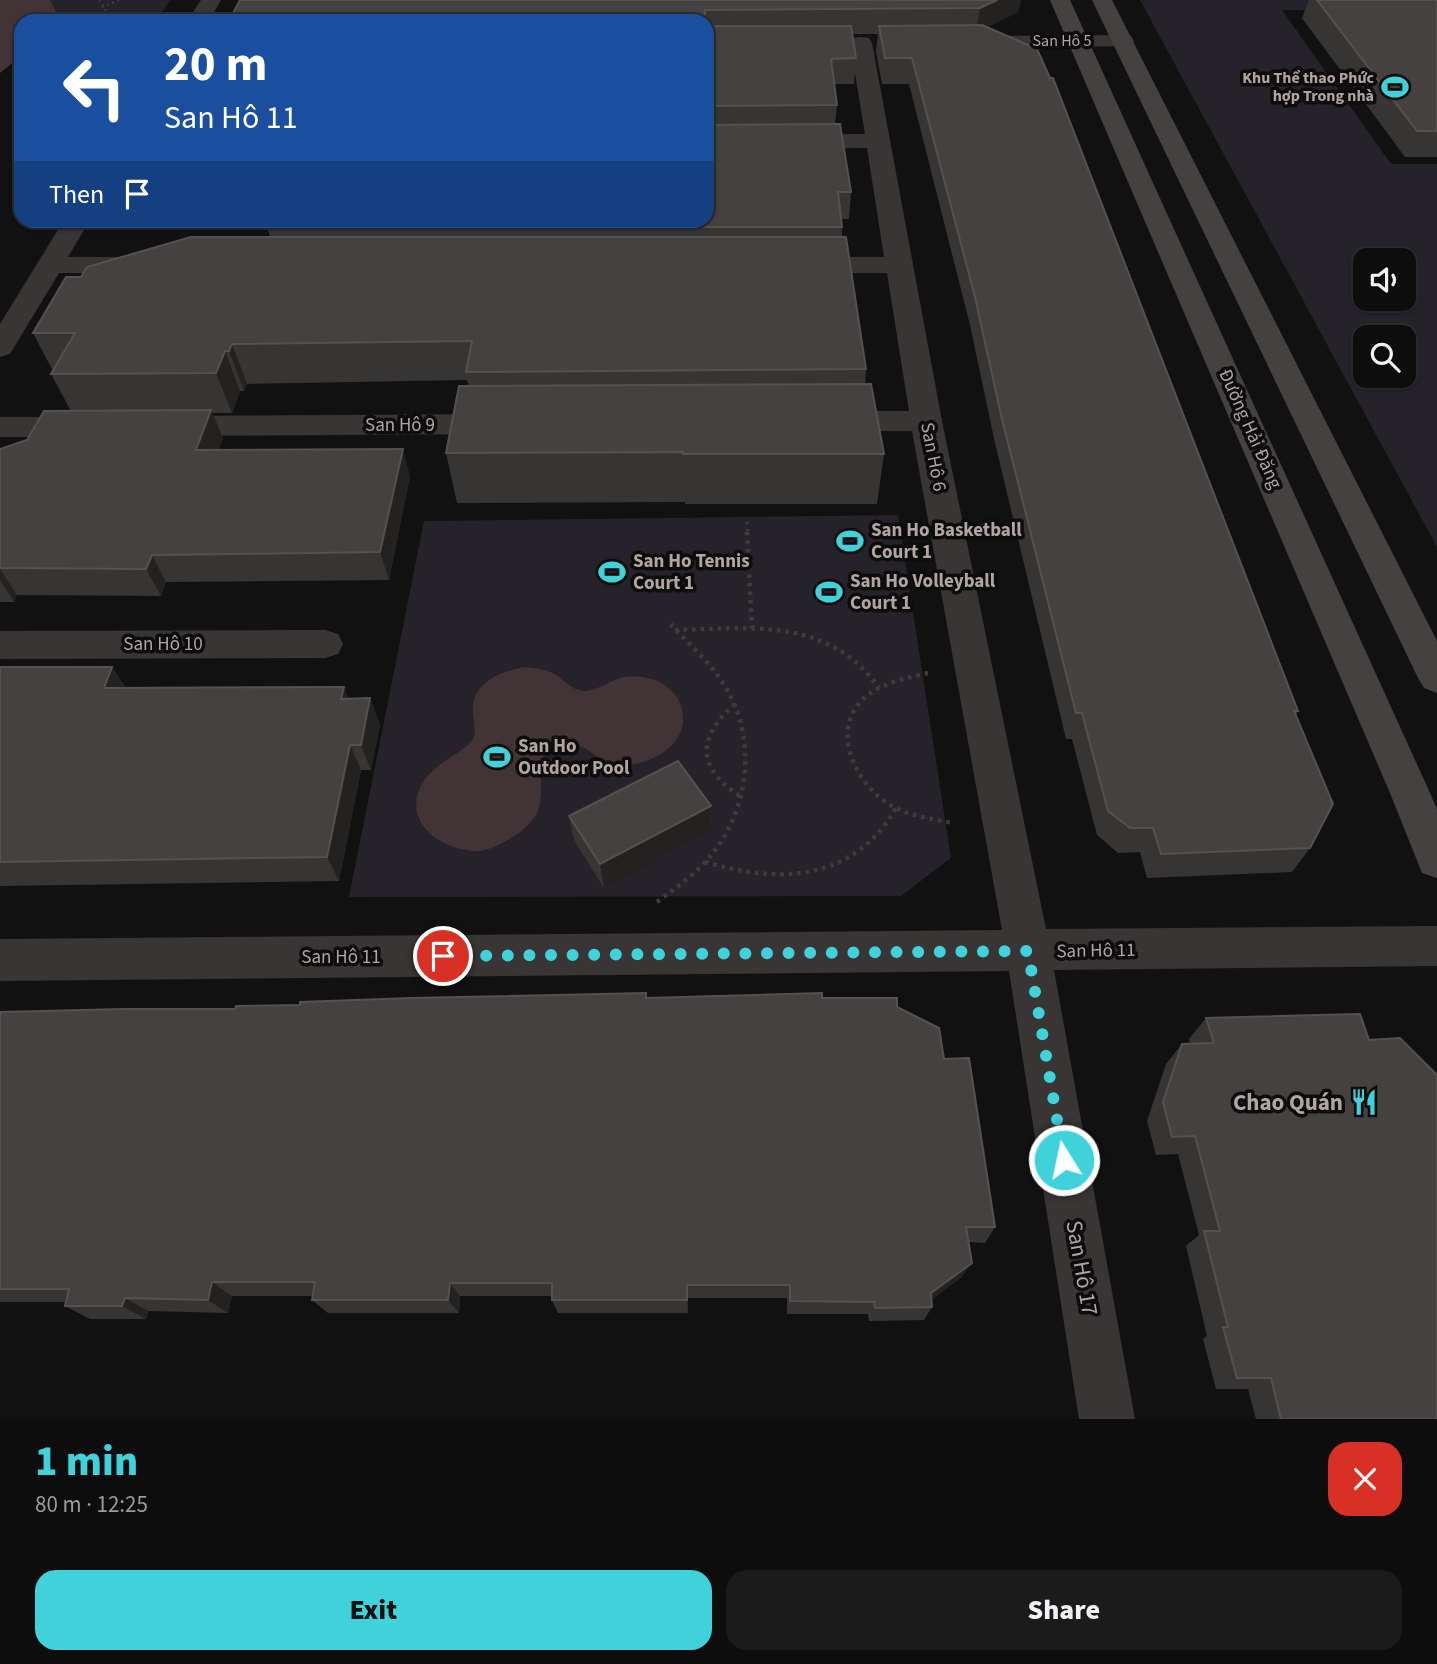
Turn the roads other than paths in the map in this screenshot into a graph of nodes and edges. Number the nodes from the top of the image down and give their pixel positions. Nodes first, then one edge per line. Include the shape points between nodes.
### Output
1 (1060, 0) edge
2 (1102, 0) edge
3 (1078, 41) junction
4 (1123, 41) junction
5 (861, 43) dead end
6 (952, 43) edge
7 (878, 141) junction
8 (714, 142) edge
9 (72, 228) edge
10 (50, 265) junction
11 (164, 265) edge
12 (774, 265) edge
13 (899, 265) junction
14 (0, 348) edge
15 (800, 421) edge
16 (926, 421) junction
17 (537, 424) edge
18 (0, 427) edge
19 (325, 644) dead end
20 (0, 645) edge
21 (1437, 678) edge
22 (1437, 860) edge
23 (1437, 946) edge
24 (1028, 951) junction
25 (0, 960) edge
26 (1107, 1419) edge

1 - 3 street, Đường Hải Đăng
2 - 4 street
3 - 4 street, San Hô 5
3 - 6 street, San Hô 5
3 - 22 street, Đường Hải Đăng
4 - 21 street
5 - 7 street, San Hô 6
7 - 8 street
7 - 13 street, San Hô 6
9 - 10 street
10 - 11 street
10 - 14 street
12 - 13 street
13 - 16 street, San Hô 6
15 - 16 street
16 - 24 street, San Hô 6
17 - 18 street, San Hô 9
19 - 20 street, San Hô 10
23 - 24 street, San Hô 11
24 - 25 street, San Hô 11
24 - 26 street, San Hô 17

